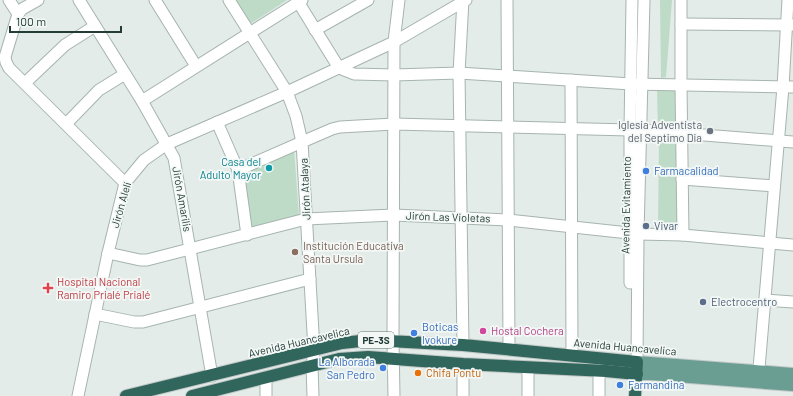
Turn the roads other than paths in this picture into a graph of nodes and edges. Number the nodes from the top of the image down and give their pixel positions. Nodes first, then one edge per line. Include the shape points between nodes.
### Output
1 (9, 0) edge
2 (38, 0) edge
3 (79, 0) edge
4 (155, 0) edge
5 (229, 0) edge
6 (368, 0) edge
7 (400, 0) edge
8 (507, 0) edge
9 (632, 0) edge
10 (644, 0) edge
11 (681, 0) edge
12 (788, 0) edge
13 (299, 1) edge
14 (464, 1) edge
15 (18, 14) junction
16 (681, 24) junction
17 (790, 25) edge
18 (95, 26) junction
19 (315, 30) junction
20 (249, 32) junction
21 (394, 42) junction
22 (196, 66) junction
23 (339, 68) junction
24 (125, 74) junction
25 (459, 74) junction
26 (394, 75) junction
27 (507, 76) junction
28 (570, 80) junction
29 (25, 83) junction
30 (636, 84) junction
31 (681, 85) junction
32 (788, 87) edge
33 (287, 92) junction
34 (142, 101) junction
35 (217, 122) junction
36 (66, 124) junction
37 (394, 124) junction
38 (460, 126) junction
39 (508, 127) junction
40 (571, 128) junction
41 (635, 130) junction
42 (681, 134) junction
43 (302, 142) junction
44 (778, 142) junction
45 (793, 142) edge
46 (167, 144) junction
47 (238, 170) junction
48 (682, 179) junction
49 (125, 183) junction
50 (774, 186) junction
51 (393, 215) junction
52 (461, 218) junction
53 (306, 219) junction
54 (508, 220) junction
55 (571, 228) junction
56 (634, 234) junction
57 (247, 235) junction
58 (682, 235) junction
59 (770, 243) junction
60 (793, 245) edge
61 (190, 249) junction
62 (108, 253) junction
63 (310, 279) junction
64 (765, 300) junction
65 (793, 302) edge
66 (200, 308) junction
67 (95, 314) junction
68 (393, 341) junction
69 (463, 345) junction
70 (509, 349) junction
71 (314, 350) junction
72 (572, 355) junction
73 (394, 358) junction
74 (634, 362) junction
75 (463, 364) junction
76 (312, 366) junction
77 (528, 367) junction
78 (599, 370) junction
79 (793, 374) edge
80 (212, 376) junction
81 (266, 377) junction
82 (758, 377) junction
83 (635, 382) edge
84 (793, 385) edge
85 (223, 392) edge
86 (78, 396) edge
87 (126, 396) edge
88 (192, 396) edge
89 (266, 396) edge
90 (313, 396) edge
91 (394, 396) edge
92 (463, 396) edge
93 (528, 396) edge
94 (599, 396) edge

1 - 15 street
2 - 15 street
3 - 18 street, Jirón Amarilis
4 - 22 street
5 - 20 street, Jirón Atalaya
6 - 19 street
7 - 21 street
8 - 27 street
9 - 30 street, Avenida Evitamiento
10 - 30 street, Avenida Evitamiento
11 - 16 street
12 - 17 street
13 - 19 street
13 - 20 street
14 - 21 street, Jirón Alelí
14 - 25 street
15 - 29 street via 6,62
16 - 17 street
16 - 31 street
17 - 32 street
18 - 24 street, Jirón Amarilis
18 - 29 street via 65,45
19 - 23 street
20 - 22 street
20 - 33 street, Jirón Atalaya
21 - 23 street, Jirón Alelí
21 - 26 street
22 - 34 street
23 - 26 street via 354,74
23 - 33 street, Jirón Alelí
24 - 34 street, Jirón Amarilis
24 - 36 street via 99,90
25 - 26 street
25 - 27 street
25 - 38 street
26 - 37 street
27 - 28 street
27 - 39 street
28 - 30 street
28 - 40 street
29 - 36 street
30 - 31 street
30 - 41 street, Avenida Evitamiento
31 - 32 street
31 - 42 street
32 - 44 street
33 - 35 street, Jirón Alelí
33 - 43 street, Jirón Atalaya
34 - 46 street, Jirón Amarilis
35 - 46 street, Jirón Alelí
35 - 47 street
36 - 49 street
37 - 38 street
37 - 43 street via 340,127
37 - 51 street
38 - 39 street
38 - 52 street
39 - 40 street
39 - 54 street
40 - 41 street
40 - 55 street
41 - 42 street
41 - 56 street, Avenida Evitamiento
42 - 44 street
42 - 48 street
43 - 47 street
43 - 53 street, Jirón Atalaya
44 - 45 street
44 - 50 street
46 - 49 street, Jirón Alelí via 144,160
46 - 61 street, Jirón Amarilis via 177,170
47 - 57 street
48 - 50 street
48 - 58 street
49 - 62 street, Jirón Alelí
50 - 59 street
51 - 52 street, Jirón Las Violetas
51 - 53 street, Jirón Las Violetas
51 - 68 street
52 - 54 street, Jirón Las Violetas
52 - 69 street
53 - 57 street, Jirón Las Violetas
53 - 63 street, Jirón Atalaya
54 - 55 street, Jirón Las Violetas
54 - 70 street
55 - 56 street, Jirón Las Violetas
55 - 72 street
56 - 58 street, Jirón Las Violetas
56 - 74 street, Avenida Evitamiento
57 - 61 street, Jirón Las Violetas
58 - 59 street, Jirón Las Violetas
59 - 60 street, Jirón Las Violetas
59 - 64 street
61 - 62 street, Jirón Las Violetas via 147,260
61 - 66 street, Jirón Amarilis
62 - 67 street, Jirón Alelí
63 - 66 street
63 - 71 street, Jirón Atalaya
64 - 65 street
64 - 82 street
66 - 67 street via 143,322
66 - 80 street, Jirón Amarilis
67 - 86 street, Jirón Alelí
68 - 69 highway, Avenida Huancavelica / PE-3S
68 - 71 highway, Avenida Huancavelica / PE-3S via 342,343
68 - 73 street
69 - 70 highway, Avenida Huancavelica / PE-3S
70 - 72 highway, Avenida Huancavelica / PE-3S
71 - 76 street, Jirón Atalaya
71 - 80 highway, Avenida Huancavelica / PE-3S
72 - 74 highway, Avenida Huancavelica / PE-3S
73 - 75 highway, Avenida Huancavelica / PE-3S
73 - 76 highway, Avenida Huancavelica / PE-3S via 346,359
73 - 91 street
74 - 82 main road, Avenida Huancavelica
74 - 83 highway
75 - 77 highway, Avenida Huancavelica / PE-3S
75 - 92 street
76 - 81 highway, Avenida Huancavelica / PE-3S
76 - 90 street, Jirón Atalaya
77 - 78 highway, Avenida Huancavelica / PE-3S
77 - 93 street
78 - 83 highway, Avenida Huancavelica / PE-3S
78 - 94 street
79 - 82 main road, Avenida Huancavelica
80 - 87 highway, Avenida Huancavelica / PE-3S
81 - 85 highway, Avenida Huancavelica / PE-3S
81 - 89 street
82 - 83 main road, Avenida Huancavelica via 650,374
82 - 84 main road, Avenida Huancavelica
85 - 88 highway, Avenida Huancavelica / PE-3S

